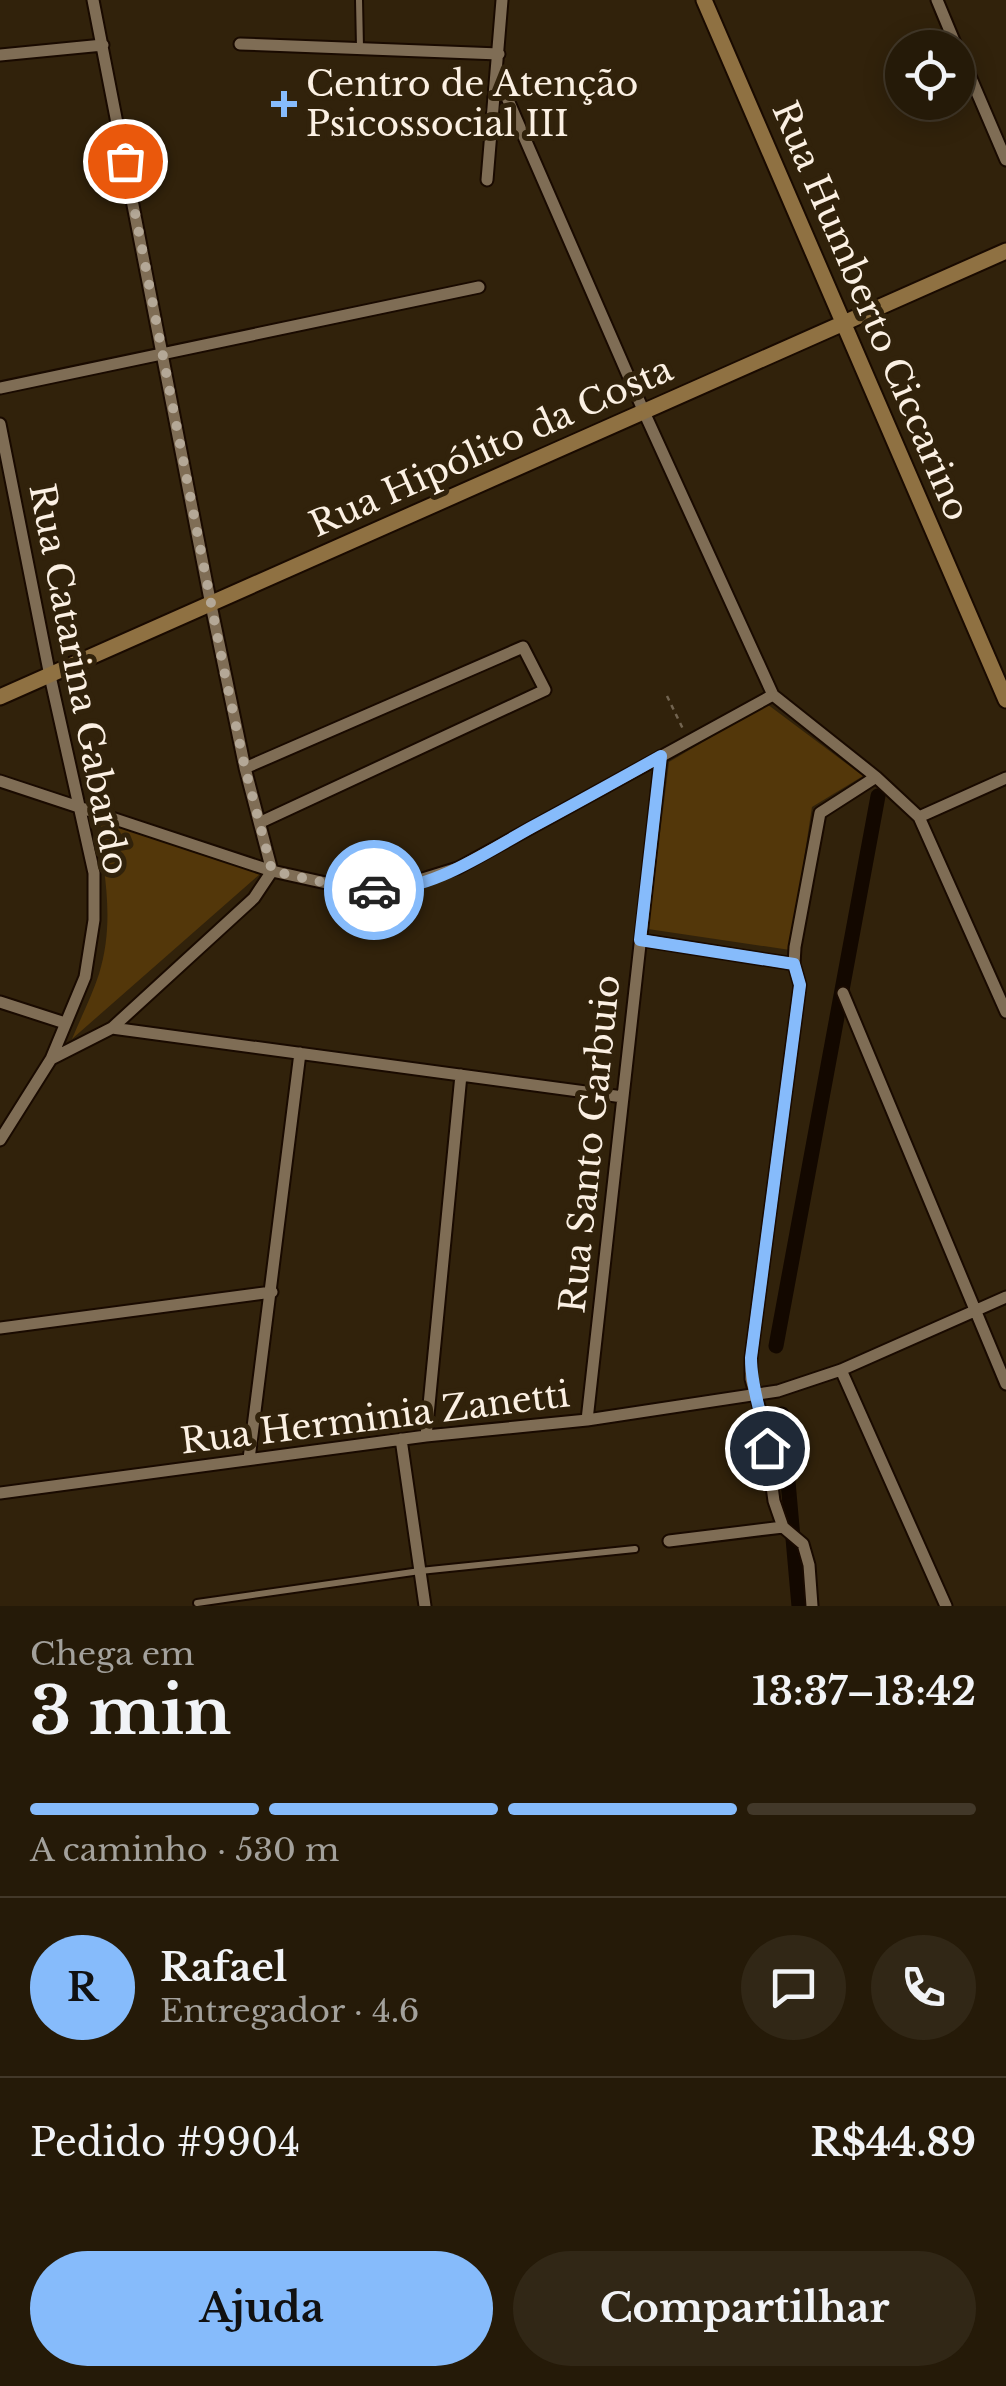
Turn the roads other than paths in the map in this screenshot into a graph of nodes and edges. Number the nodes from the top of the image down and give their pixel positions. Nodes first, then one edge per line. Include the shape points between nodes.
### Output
1 (93, 0) edge
2 (360, 0) edge
3 (502, 0) edge
4 (704, 0) edge
5 (937, 0) edge
6 (950, 30) edge
7 (240, 44) dead end
8 (103, 45) junction
9 (360, 49) junction
10 (499, 54) junction
11 (0, 55) edge
12 (498, 77) junction
13 (975, 89) edge
14 (1006, 160) edge
15 (487, 180) dead end
16 (1006, 251) edge
17 (479, 287) dead end
18 (844, 324) junction
19 (161, 353) junction
20 (0, 388) edge
21 (644, 412) junction
22 (0, 424) edge
23 (211, 605) junction
24 (50, 676) junction
25 (774, 694) junction
26 (0, 697) edge
27 (1006, 700) edge
28 (661, 756) junction
29 (245, 768) junction
30 (876, 778) junction
31 (1006, 778) edge
32 (0, 781) edge
33 (78, 805) junction
34 (919, 817) junction
35 (261, 822) junction
36 (272, 871) junction
37 (640, 940) junction
38 (794, 964) junction
39 (844, 994) dead end
40 (0, 1002) edge
41 (1006, 1012) edge
42 (65, 1023) junction
43 (112, 1028) junction
44 (300, 1053) junction
45 (52, 1059) junction
46 (460, 1076) junction
47 (624, 1097) junction
48 (0, 1140) edge
49 (272, 1292) junction
50 (1006, 1296) edge
51 (974, 1311) junction
52 (0, 1328) edge
53 (841, 1370) junction
54 (1006, 1384) edge
55 (757, 1395) junction
56 (587, 1420) junction
57 (426, 1436) junction
58 (401, 1439) junction
59 (249, 1460) junction
60 (0, 1493) edge
61 (789, 1532) junction
62 (669, 1540) dead end
63 (635, 1549) dead end
64 (420, 1571) junction
65 (197, 1603) dead end
66 (425, 1606) edge
67 (812, 1606) edge
68 (946, 1606) edge

1 - 8 street
2 - 9 lane
3 - 10 street
4 - 18 street, Rua Humberto Ciccarino
5 - 6 street
7 - 9 street
8 - 11 street
8 - 19 street
9 - 10 street
10 - 12 street
12 - 15 street
12 - 21 street
13 - 14 street
16 - 18 street, Rua Hipólito da Costa
17 - 19 street
18 - 21 street, Rua Hipólito da Costa
18 - 27 street, Rua Humberto Ciccarino
19 - 20 street
19 - 23 street
21 - 23 street, Rua Hipólito da Costa
21 - 25 street
22 - 24 street, Rua Catarina Gabardo
23 - 24 street, Rua Hipólito da Costa
23 - 29 street
24 - 26 street, Rua Hipólito da Costa
24 - 33 street, Rua Catarina Gabardo
25 - 28 street
25 - 30 street
28 - 36 street via 458,868 420,882 353,889
28 - 37 street, Rua Santo Garbuio
29 - 35 street
29 - 35 street via 523,647 545,690
30 - 34 street
30 - 38 street via 820,813
31 - 34 street
32 - 33 street
33 - 36 street
33 - 42 street, Rua Catarina Gabardo via 94,872 94,920 85,978
34 - 41 street
35 - 36 street
36 - 43 street via 254,898
37 - 38 street
37 - 47 street, Rua Santo Garbuio
38 - 55 street via 800,985 751,1358
39 - 51 street
40 - 42 street
42 - 45 street, Rua Catarina Gabardo
43 - 44 street
43 - 45 street
44 - 46 street
44 - 49 street
45 - 48 street, Rua Catarina Gabardo
46 - 47 street
46 - 57 street
47 - 56 street, Rua Santo Garbuio
49 - 52 street
49 - 59 street
50 - 51 street, Rua Herminia Zanetti
51 - 53 street, Rua Herminia Zanetti
51 - 54 street
53 - 55 street, Rua Herminia Zanetti
53 - 68 street
55 - 56 street, Rua Herminia Zanetti
55 - 61 street via 774,1501
56 - 57 street, Rua Herminia Zanetti
57 - 58 street, Rua Herminia Zanetti
58 - 59 street, Rua Herminia Zanetti
58 - 64 street
59 - 60 street, Rua Herminia Zanetti
61 - 62 street
61 - 67 street via 803,1544
63 - 64 lane
64 - 65 lane
64 - 66 street

